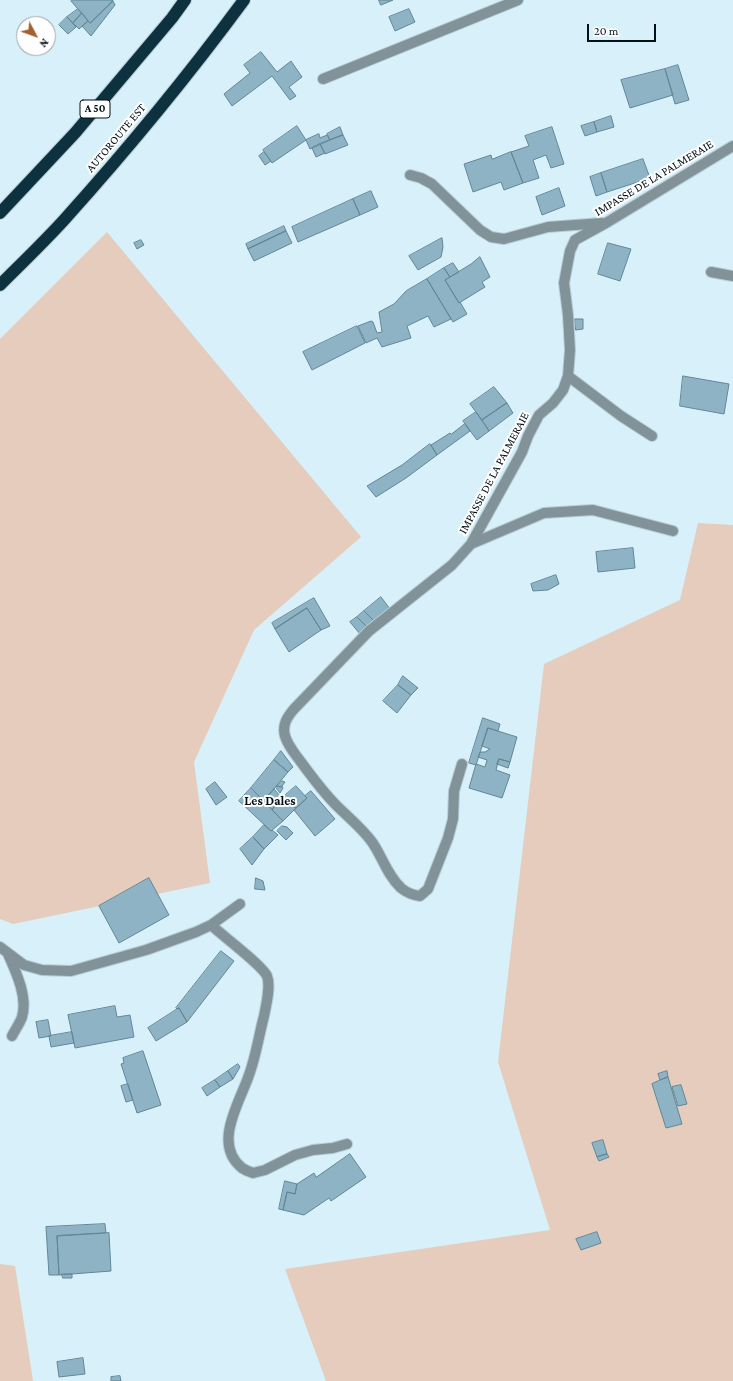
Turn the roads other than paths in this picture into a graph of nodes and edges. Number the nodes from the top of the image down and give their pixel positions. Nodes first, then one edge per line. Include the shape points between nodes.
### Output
1 (185, 0) edge
2 (244, 0) edge
3 (518, 0) edge
4 (323, 79) dead end
5 (733, 146) edge
6 (410, 175) dead end
7 (0, 213) edge
8 (606, 223) junction
9 (711, 272) dead end
10 (733, 276) edge
11 (0, 285) edge
12 (568, 376) junction
13 (652, 436) dead end
14 (673, 531) dead end
15 (471, 544) junction
16 (462, 764) dead end
17 (240, 904) dead end
18 (211, 925) junction
19 (4, 950) edge
20 (12, 1036) dead end
21 (347, 1144) dead end

1 - 7 highway, A 50 via 74,133
2 - 11 highway, AUTOROUTE EST via 205,53 136,136 63,221
3 - 4 street
5 - 8 street, IMPASSE DE LA PALMERAIE
6 - 8 street via 432,184 480,230 491,237 504,239 548,227
8 - 12 street, IMPASSE DE LA PALMERAIE via 575,240 570,251 564,283 570,350
9 - 10 street
12 - 13 street
12 - 15 street, IMPASSE DE LA PALMERAIE via 563,390 539,415 522,452
14 - 15 street via 593,510 544,513
15 - 16 street, IMPASSE DE LA PALMERAIE via 452,565 369,631 294,709 284,726 288,744 316,782 372,842 394,880 409,894 420,896 428,889 450,832 454,791
17 - 18 street
18 - 19 street via 146,950 71,970 42,970 24,965
18 - 21 street via 259,966 267,976 266,1007 249,1074 230,1122 229,1144 232,1157 242,1168 253,1173 265,1170 294,1155
19 - 20 street via 17,974 23,995 22,1016

